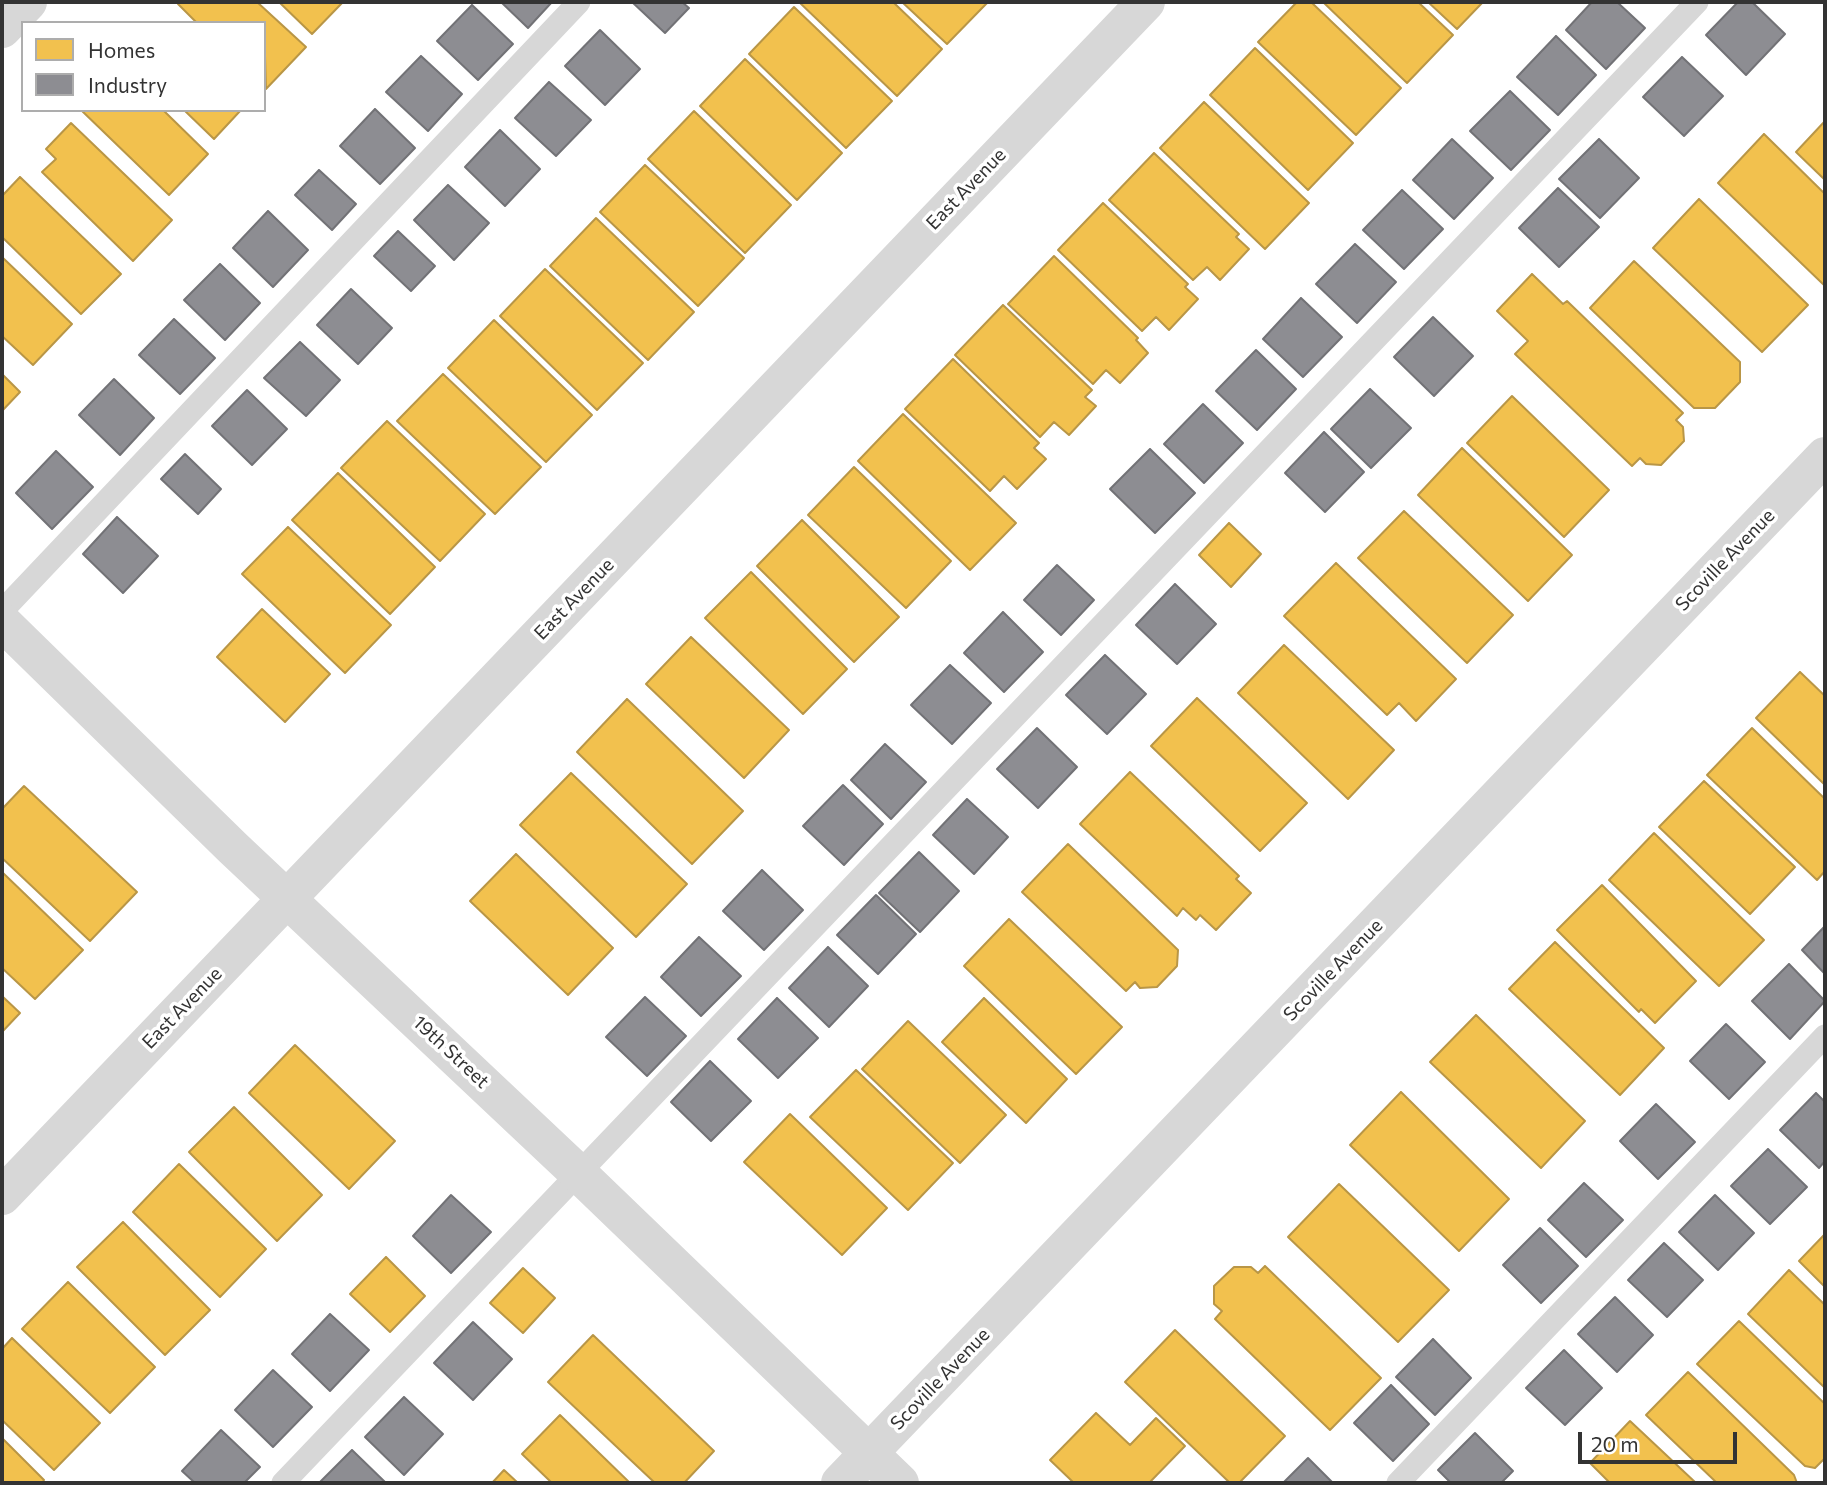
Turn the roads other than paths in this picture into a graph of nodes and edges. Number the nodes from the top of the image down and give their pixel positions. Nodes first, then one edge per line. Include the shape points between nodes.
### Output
1 (28, 2) edge
2 (579, 2) edge
3 (1146, 2) edge
4 (1697, 2) edge
5 (2, 29) edge
6 (1825, 456) edge
7 (2, 611) edge
8 (2, 622) edge
9 (288, 897) junction
10 (1825, 1036) edge
11 (578, 1173) junction
12 (2, 1196) edge
13 (869, 1453) junction
14 (283, 1483) edge
15 (840, 1483) edge
16 (900, 1483) edge
17 (1398, 1483) edge

1 - 5 street
2 - 7 lane
3 - 9 street, East Avenue
4 - 11 lane
6 - 13 street, Scoville Avenue
8 - 9 street, 19th Street
9 - 11 street, 19th Street
9 - 12 street, East Avenue
10 - 17 lane
11 - 13 street, 19th Street
11 - 14 lane
13 - 15 street, Scoville Avenue
13 - 16 street, 19th Street

